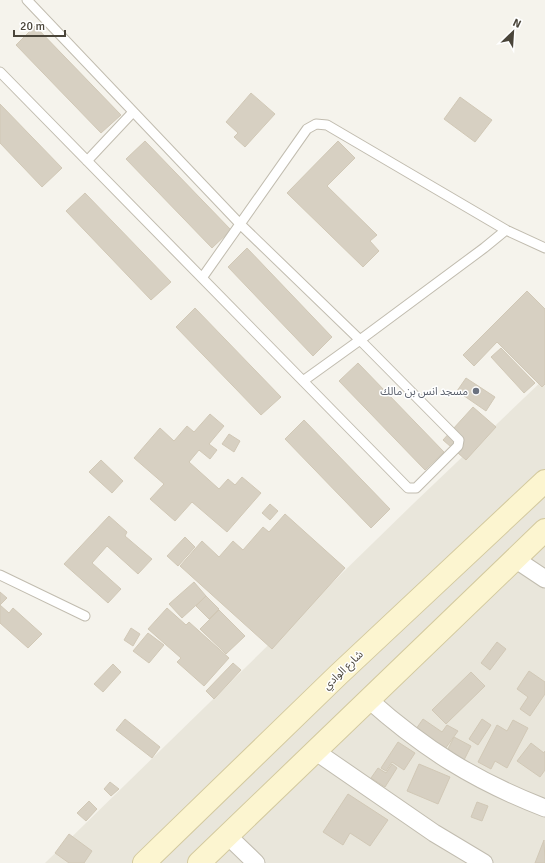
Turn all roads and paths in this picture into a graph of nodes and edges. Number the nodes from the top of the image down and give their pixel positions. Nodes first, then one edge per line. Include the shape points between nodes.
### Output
1 (27, 0) edge
2 (0, 72) edge
3 (134, 112) junction
4 (87, 161) junction
5 (241, 224) junction
6 (506, 230) junction
7 (545, 248) edge
8 (202, 278) junction
9 (360, 340) junction
10 (303, 381) junction
11 (545, 481) edge
12 (545, 530) edge
13 (515, 559) junction
14 (0, 575) edge
15 (545, 579) edge
16 (85, 616) dead end
17 (368, 699) junction
18 (315, 751) junction
19 (545, 808) edge
20 (228, 836) junction
21 (144, 863) edge
22 (199, 863) edge
23 (256, 863) edge
24 (484, 863) edge

1 - 3 lane
2 - 4 lane
3 - 4 lane
3 - 5 lane
4 - 8 lane
5 - 6 lane via 307,129 322,124
5 - 8 lane
5 - 9 lane
6 - 7 lane
6 - 9 lane
8 - 10 lane
9 - 10 lane
9 - 10 lane via 459,440 458,446 416,488 408,488
11 - 21 main road, شارع الوادي via 338,675
12 - 13 main road
13 - 15 street
13 - 17 main road
14 - 16 lane
17 - 18 main road
17 - 19 street via 400,728 429,749 480,780
18 - 20 main road
18 - 24 street via 434,833
20 - 22 main road
20 - 23 street

